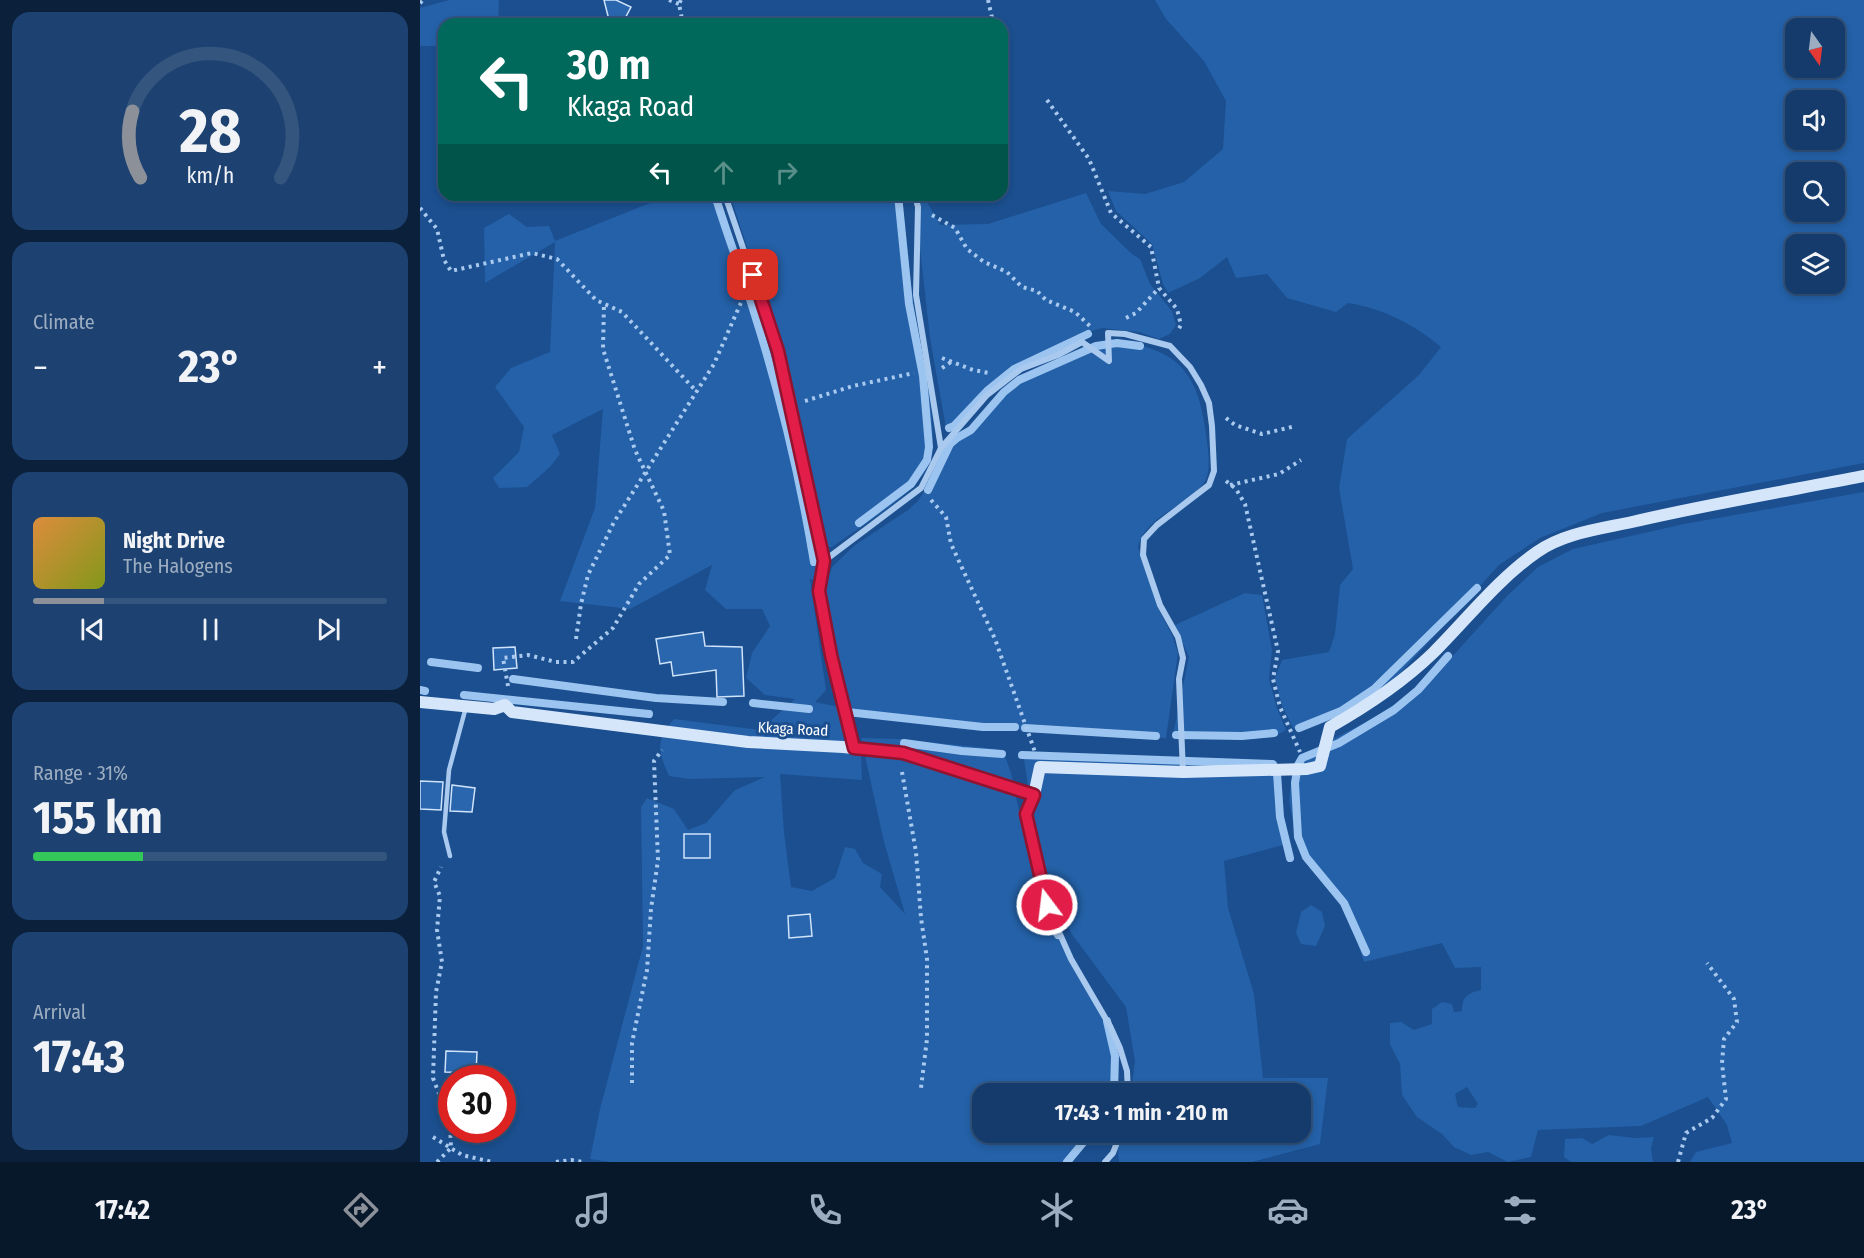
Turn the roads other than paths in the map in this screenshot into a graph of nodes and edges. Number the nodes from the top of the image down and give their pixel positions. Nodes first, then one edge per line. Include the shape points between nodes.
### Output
1 (727, 201) edge
2 (916, 201) edge
3 (941, 448) junction
4 (1864, 476) edge
5 (824, 561) junction
6 (420, 702) edge
7 (466, 707) junction
8 (854, 748) junction
9 (1183, 772) junction
10 (1034, 795) junction
11 (450, 856) road end
12 (1128, 1083) edge
13 (1117, 1143) edge
14 (1106, 1162) edge

1 - 5 street via 778,351
2 - 3 street via 916,295
3 - 5 street via 921,488
3 - 9 street via 987,395 1021,369 1082,342 1109,361 1108,333 1170,346 1190,367 1209,403 1214,471 1209,485 1144,539 1143,555 1183,658 1179,679
4 - 9 street via 1679,511 1550,544 1502,581 1405,678 1330,727 1320,766
5 - 8 street via 819,591
6 - 7 street, Kkaga Road
7 - 8 street, Kkaga Road via 494,709 505,705 512,712 748,742
7 - 11 lane via 449,770 444,832
8 - 10 street, Kkaga Road via 903,753
9 - 10 street via 1040,767
10 - 12 street via 1026,814 1047,905 1120,1048
13 - 14 street

